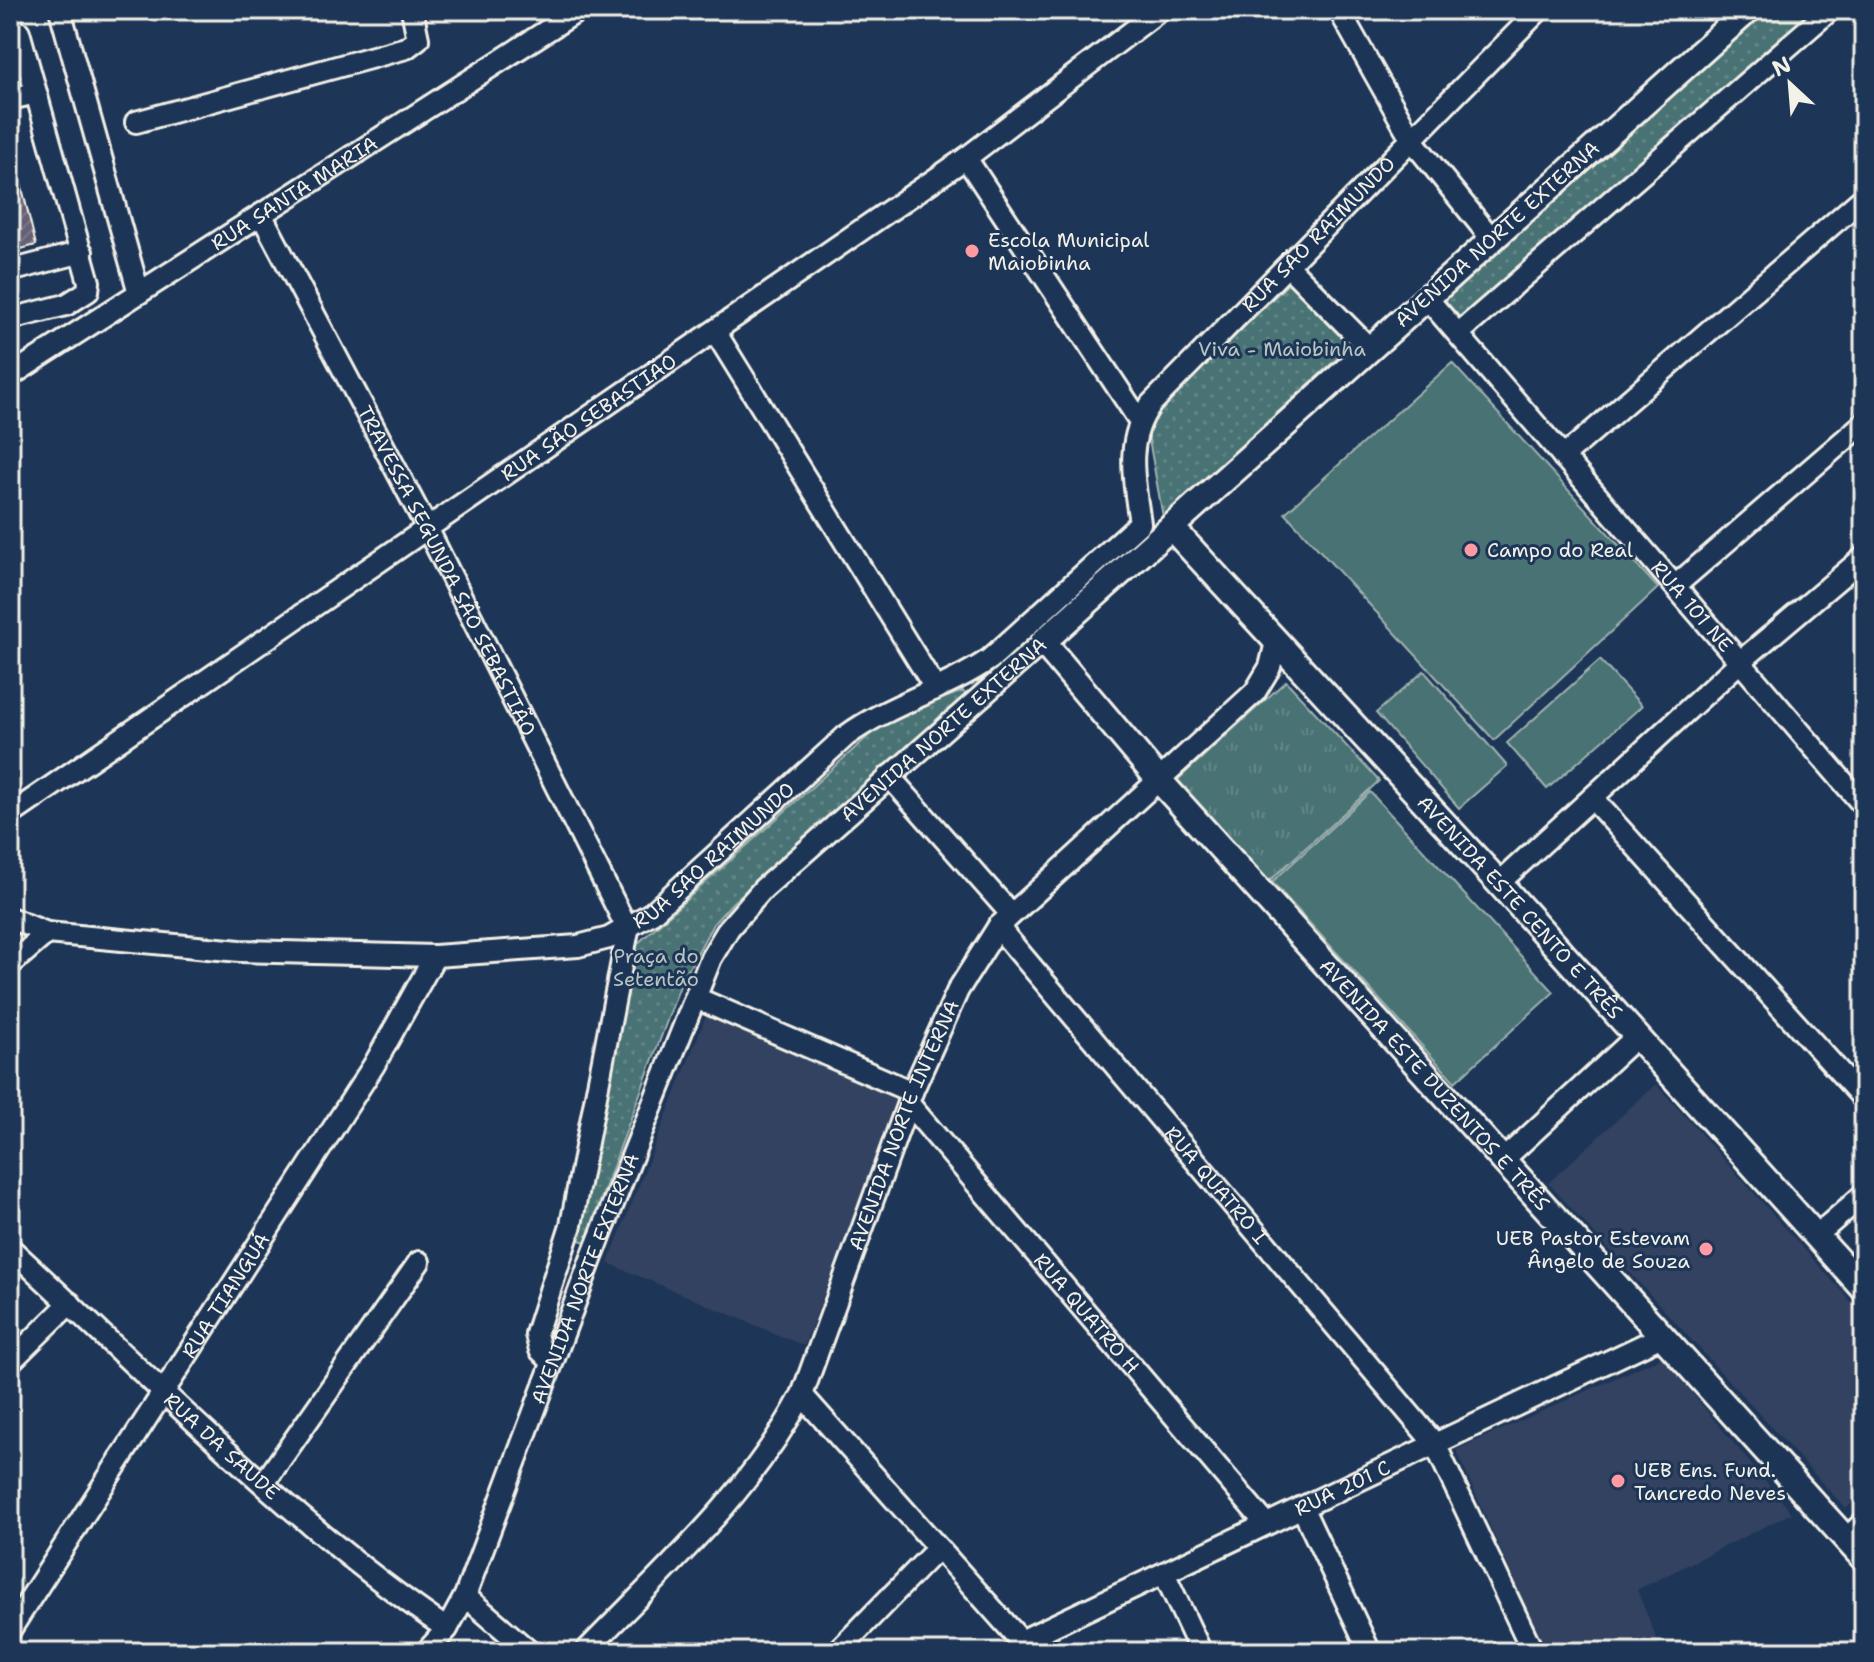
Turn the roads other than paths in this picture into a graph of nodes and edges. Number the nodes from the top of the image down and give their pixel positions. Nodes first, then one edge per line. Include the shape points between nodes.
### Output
1 (60, 10) edge
2 (412, 10) edge
3 (579, 10) edge
4 (1160, 10) edge
5 (1339, 10) edge
6 (1539, 10) edge
7 (1748, 10) edge
8 (1830, 10) edge
9 (19, 32) dead end
10 (36, 93) junction
11 (10, 99) edge
12 (136, 122) dead end
13 (1412, 140) junction
14 (966, 158) junction
15 (1864, 197) edge
16 (262, 216) junction
17 (1491, 238) junction
18 (82, 252) junction
19 (1288, 266) junction
20 (10, 271) edge
21 (139, 293) junction
22 (1426, 297) junction
23 (10, 319) edge
24 (716, 333) junction
25 (1458, 334) junction
26 (1369, 348) junction
27 (10, 376) edge
28 (1139, 420) junction
29 (1864, 423) edge
30 (1563, 457) junction
31 (427, 528) junction
32 (1156, 530) junction
33 (1864, 557) edge
34 (1675, 586) junction
35 (1043, 642) junction
36 (1276, 642) junction
37 (1740, 662) junction
38 (935, 688) junction
39 (889, 776) junction
40 (1159, 780) junction
41 (1592, 798) junction
42 (1864, 806) edge
43 (10, 815) edge
44 (1499, 883) junction
45 (10, 918) edge
46 (1004, 921) junction
47 (628, 930) junction
48 (47, 933) junction
49 (435, 956) junction
50 (10, 965) edge
51 (696, 998) junction
52 (1638, 1035) junction
53 (910, 1098) junction
54 (1864, 1099) edge
55 (1503, 1160) junction
56 (1864, 1194) edge
57 (1816, 1236) junction
58 (10, 1248) edge
59 (419, 1262) dead end
60 (1864, 1289) edge
61 (70, 1303) junction
62 (1662, 1336) junction
63 (10, 1362) edge
64 (552, 1362) junction
65 (164, 1391) junction
66 (802, 1395) junction
67 (1435, 1444) junction
68 (264, 1483) junction
69 (1302, 1507) junction
70 (1266, 1524) junction
71 (1855, 1530) edge
72 (938, 1548) junction
73 (1864, 1559) edge
74 (1164, 1573) junction
75 (465, 1596) junction
76 (447, 1629) junction
77 (10, 1630) edge
78 (1024, 1647) edge
79 (426, 1652) edge
80 (530, 1652) edge
81 (585, 1652) edge
82 (837, 1652) edge
83 (1201, 1652) edge
84 (1370, 1652) edge
85 (1533, 1652) edge

1 - 21 street
2 - 12 street via 418,39 406,48
3 - 16 street, RUA SANTA MARIA
4 - 14 street, RUA SÃO SEBASTIÃO
5 - 13 street
6 - 13 street, RUA SÃO RAIMUNDO
7 - 17 main road, AVENIDA NORTE EXTERNA
8 - 25 street
9 - 10 street
10 - 11 street
10 - 18 street
13 - 17 street
13 - 19 street, RUA SÃO RAIMUNDO
14 - 24 street, RUA SÃO SEBASTIÃO
14 - 28 street
15 - 30 street
16 - 21 street, RUA SANTA MARIA
16 - 31 street, TRAVESSA SEGUNDA SÃO SEBASTIÃO
17 - 22 main road, AVENIDA NORTE EXTERNA
18 - 20 street
18 - 23 street via 88,291 66,305
19 - 26 street
19 - 28 street, RUA SÃO RAIMUNDO
21 - 27 street, RUA SANTA MARIA
22 - 25 street, RUA 101 NE
22 - 26 main road, AVENIDA NORTE EXTERNA
24 - 31 street, RUA SÃO SEBASTIÃO
24 - 38 street
25 - 30 street, RUA 101 NE
26 - 32 main road, AVENIDA NORTE EXTERNA
28 - 32 street via 1132,461
29 - 34 street
30 - 34 street, RUA 101 NE
31 - 43 street, RUA SÃO SEBASTIÃO
31 - 47 street, TRAVESSA SEGUNDA SÃO SEBASTIÃO
32 - 35 main road, AVENIDA NORTE EXTERNA
32 - 36 main road, AVENIDA ESTE CENTO E TRÊS
32 - 38 street, RUA SÃO RAIMUNDO via 990,659
33 - 37 street
34 - 37 street, RUA 101 NE
35 - 39 street, AVENIDA NORTE EXTERNA
35 - 40 main road, AVENIDA ESTE DUZENTOS E TRÊS
36 - 40 street, AVENIDA NORTE INTERNA via 1270,667 1255,692
36 - 44 main road, AVENIDA ESTE CENTO E TRÊS
37 - 41 street
37 - 42 street, RUA 101 NE
38 - 47 street, RUA SÃO RAIMUNDO via 846,736
39 - 46 street, RUA QUATRO I
39 - 51 street, AVENIDA NORTE EXTERNA via 751,900 711,958
40 - 46 street, AVENIDA NORTE INTERNA
40 - 55 main road, AVENIDA ESTE DUZENTOS E TRÊS
41 - 44 street
41 - 54 street
44 - 52 main road, AVENIDA ESTE CENTO E TRÊS
45 - 48 street, RUA SÃO RAIMUNDO
46 - 53 street, AVENIDA NORTE INTERNA via 958,990
46 - 67 street, RUA QUATRO I
47 - 49 street, RUA SÃO RAIMUNDO via 578,946
47 - 64 street via 571,1225 536,1334 540,1350
48 - 49 street, RUA SÃO RAIMUNDO via 240,951
48 - 50 street
49 - 65 street, RUA TIANGUÁ via 374,1065
51 - 53 street
51 - 64 street, AVENIDA NORTE EXTERNA
52 - 55 street
52 - 57 main road, AVENIDA ESTE CENTO E TRÊS
53 - 66 street, AVENIDA NORTE INTERNA
53 - 70 street, RUA QUATRO H
55 - 62 main road, AVENIDA ESTE DUZENTOS E TRÊS
56 - 57 street
57 - 60 main road, AVENIDA ESTE CENTO E TRÊS
58 - 61 street, RUA DA SAUDE
59 - 68 street
61 - 63 street
61 - 65 street, RUA DA SAUDE
62 - 67 street, RUA 201 C
62 - 71 main road, AVENIDA ESTE DUZENTOS E TRÊS
64 - 75 street, AVENIDA NORTE EXTERNA
65 - 68 street, RUA DA SAUDE
65 - 77 street, RUA TIANGUÁ
66 - 72 street
66 - 81 street, AVENIDA NORTE INTERNA via 778,1440 741,1489
67 - 69 street, RUA 201 C
67 - 85 street, RUA QUATRO I
68 - 76 street, RUA DA SAUDE via 379,1583
69 - 70 street, RUA 201 C
69 - 84 street
70 - 74 street, RUA 201 C
71 - 73 main road, AVENIDA ESTE DUZENTOS E TRÊS
72 - 78 street
72 - 82 street
74 - 78 street, RUA 201 C
74 - 83 street
75 - 76 street, AVENIDA NORTE EXTERNA
75 - 80 street
76 - 79 street, AVENIDA NORTE EXTERNA

